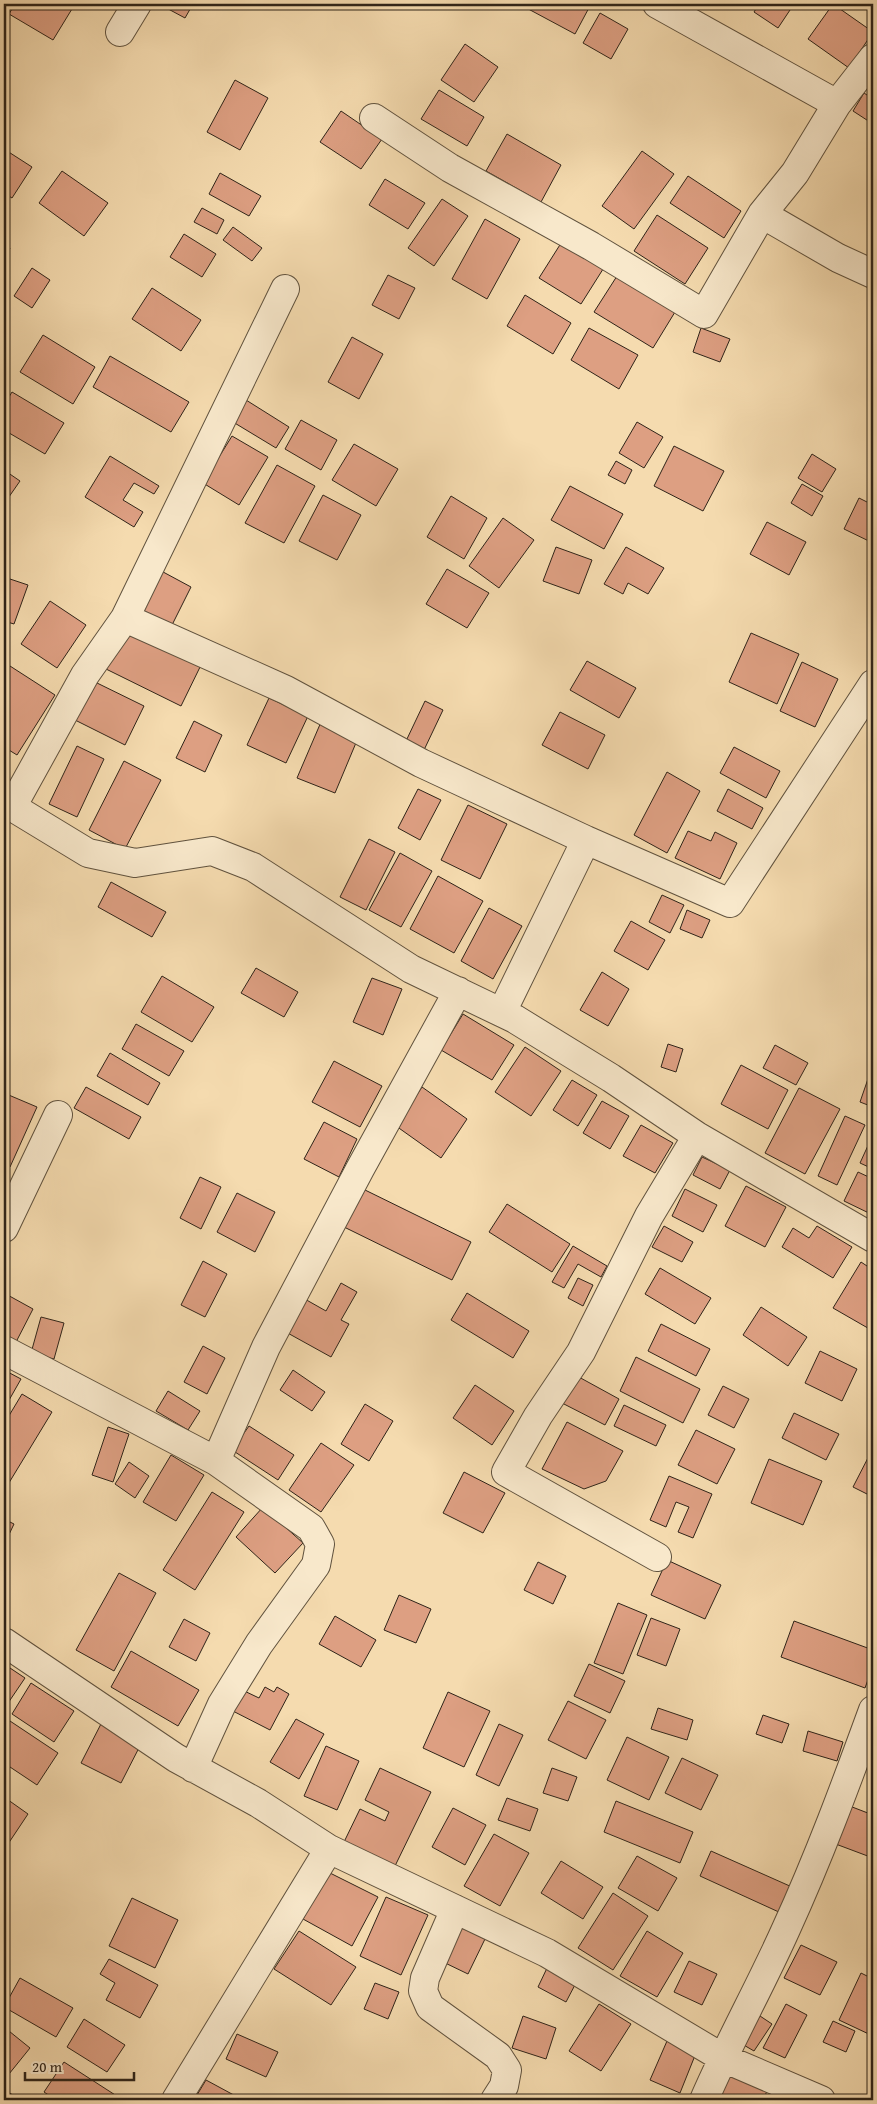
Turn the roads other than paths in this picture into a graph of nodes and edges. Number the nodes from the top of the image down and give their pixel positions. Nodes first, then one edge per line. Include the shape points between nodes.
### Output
1 (137, 4) edge
2 (657, 4) edge
3 (120, 32) dead end
4 (873, 58) edge
5 (837, 104) junction
6 (374, 118) dead end
7 (762, 214) junction
8 (873, 274) edge
9 (286, 289) dead end
10 (125, 618) junction
11 (873, 684) edge
12 (8, 804) edge
13 (586, 840) junction
14 (458, 991) junction
15 (502, 1012) junction
16 (58, 1115) dead end
17 (697, 1136) junction
18 (4, 1228) edge
19 (873, 1238) edge
20 (4, 1350) edge
21 (216, 1460) junction
22 (656, 1557) dead end
23 (4, 1642) edge
24 (873, 1710) edge
25 (193, 1768) junction
26 (329, 1849) junction
27 (455, 1909) junction
28 (722, 2058) junction
29 (176, 2100) edge
30 (495, 2100) edge
31 (704, 2100) edge
32 (821, 2100) edge

1 - 3 street
2 - 5 street
4 - 5 street
5 - 7 street via 795,173
6 - 7 street via 450,168 591,246 704,314
7 - 8 street via 838,258
9 - 10 street
10 - 12 street via 84,675
10 - 13 street via 286,690 421,763
11 - 13 street via 730,903
12 - 14 street via 88,853 135,863 212,851 253,867 411,968
13 - 15 street
14 - 15 street
14 - 21 street via 271,1338
15 - 17 street via 611,1078
16 - 18 street
17 - 19 street
17 - 22 street via 648,1216 581,1352 538,1416 506,1472
20 - 21 street
21 - 25 street via 310,1528 320,1544 316,1565 259,1644 222,1704
23 - 25 street
24 - 28 street via 828,1831 786,1930
25 - 26 street via 258,1803
26 - 27 street
26 - 29 street
27 - 28 street via 547,1953
27 - 30 street via 425,1978 423,1992 430,2007 498,2056 508,2070 504,2086
28 - 31 street
28 - 32 street

